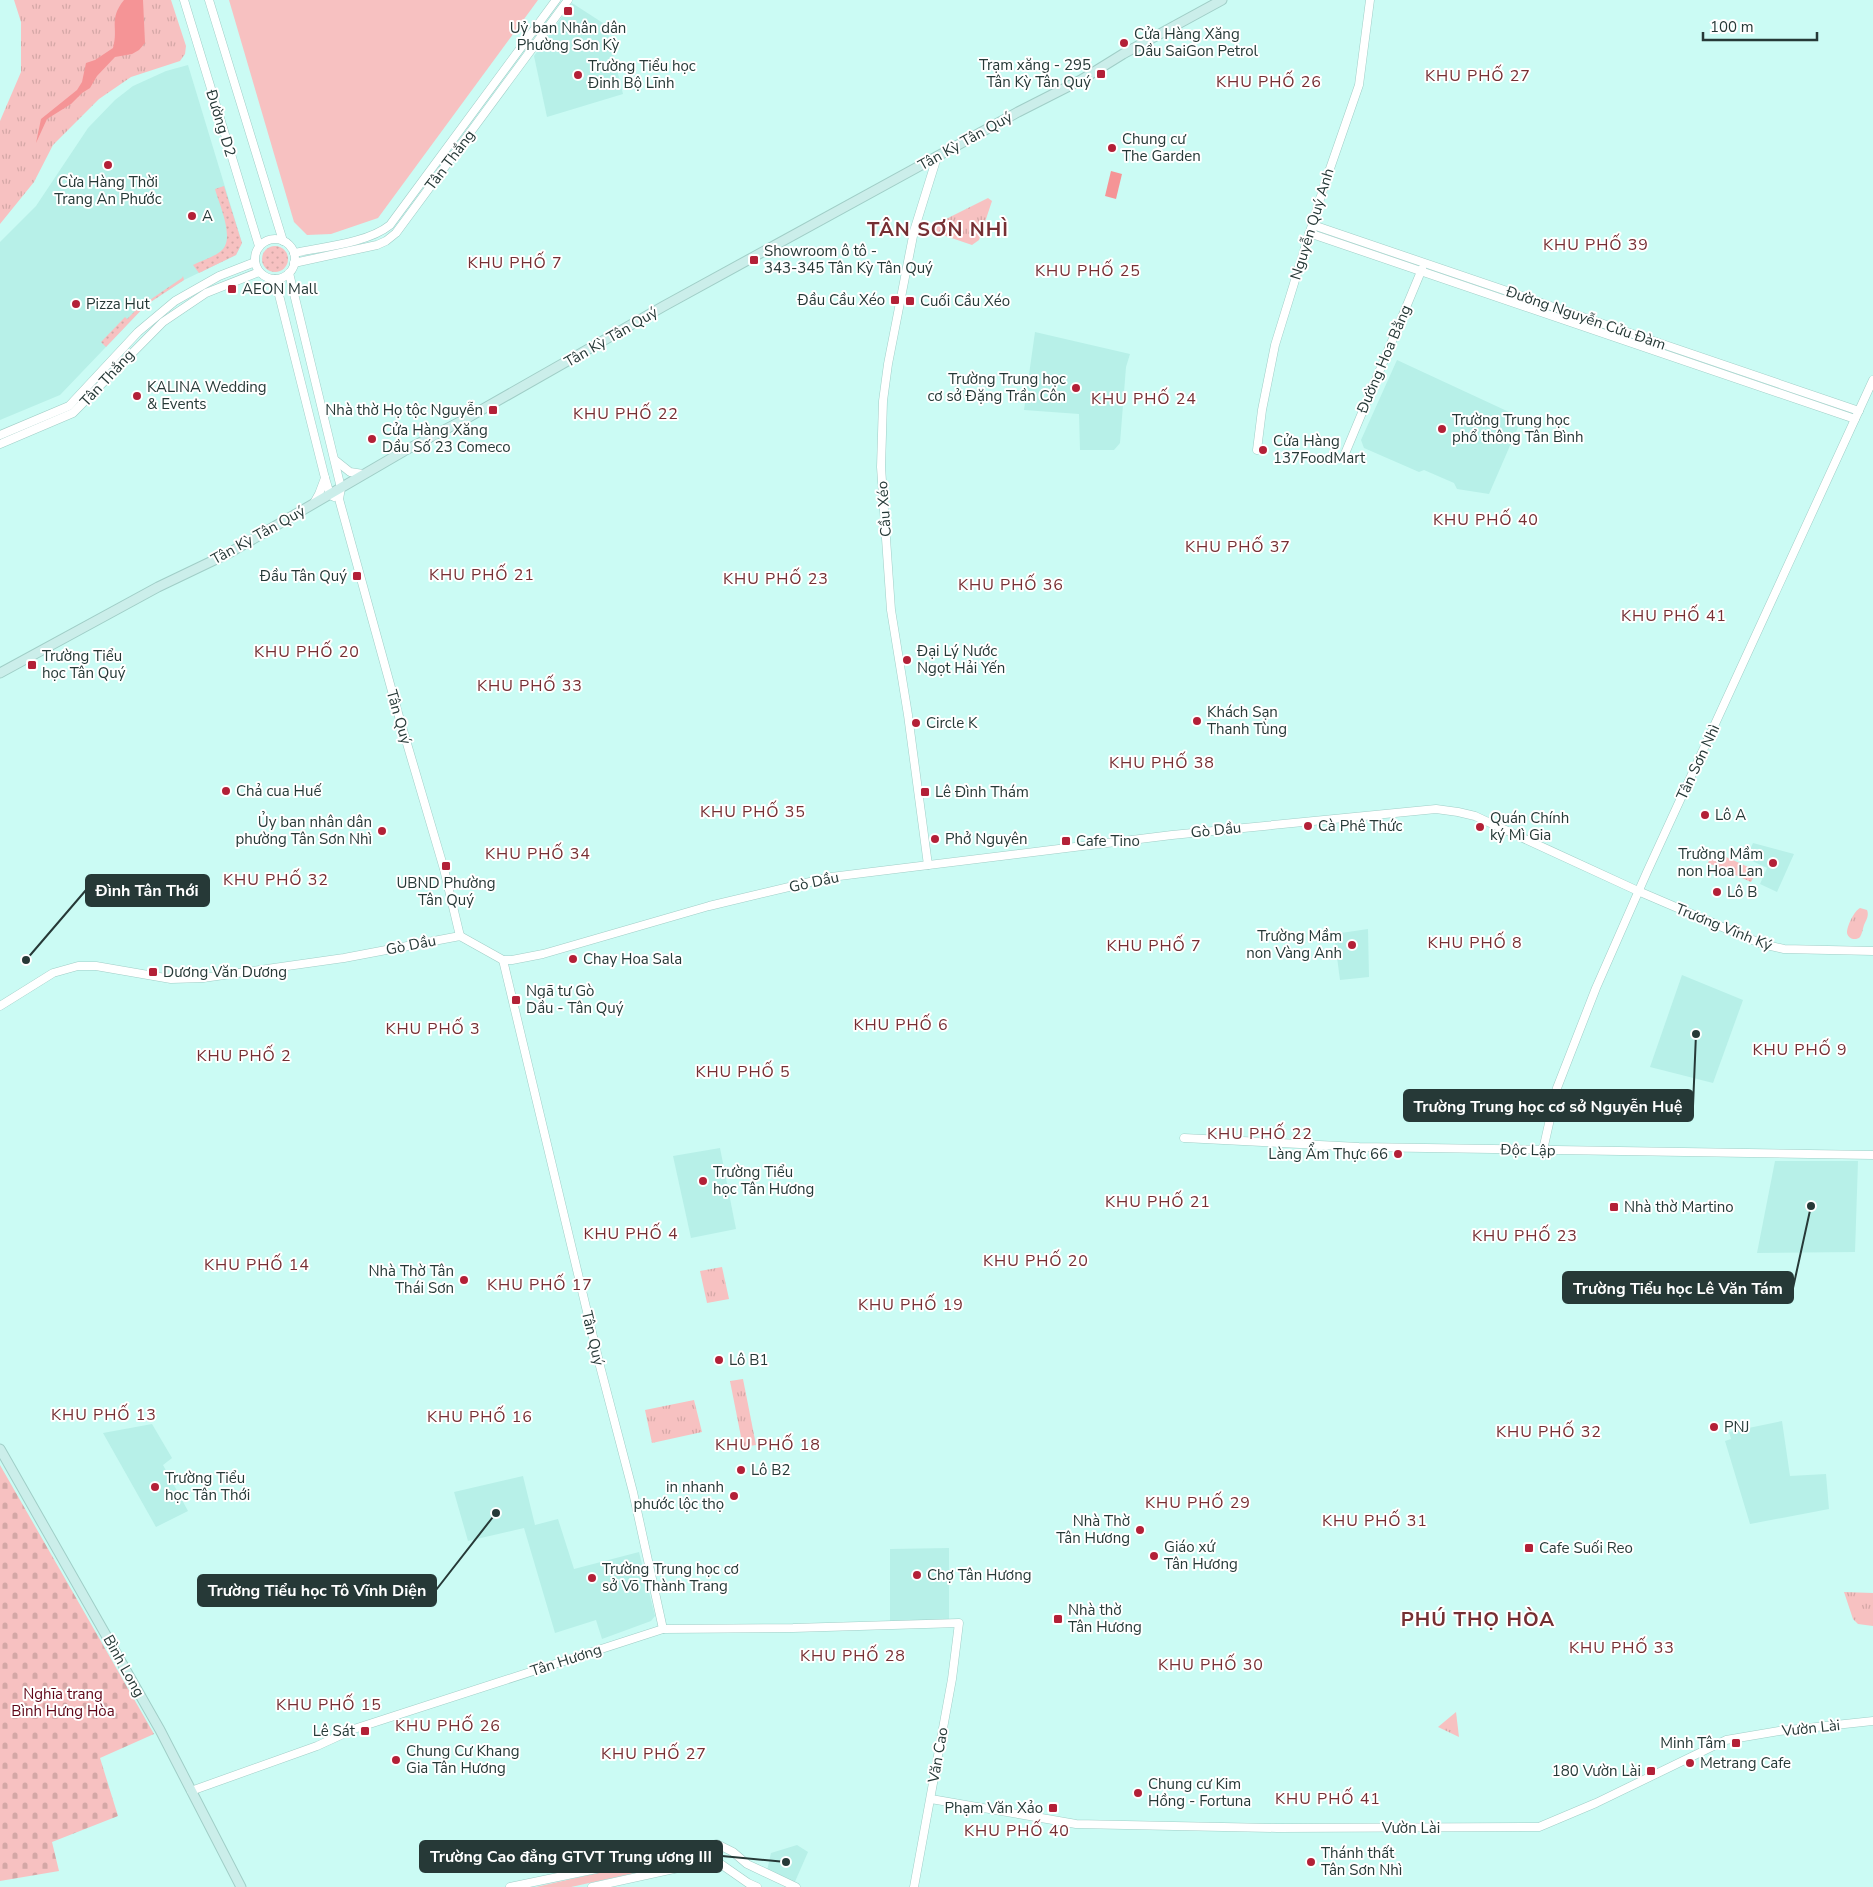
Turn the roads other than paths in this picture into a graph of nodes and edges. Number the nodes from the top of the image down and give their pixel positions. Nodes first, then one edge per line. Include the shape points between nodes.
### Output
1 (184, 0) edge
2 (209, 0) edge
3 (556, 0) edge
4 (568, 0) edge
5 (1222, 0) edge
6 (1370, 0) edge
7 (936, 157) junction
8 (1313, 225) junction
9 (1309, 233) junction
10 (282, 241) junction
11 (259, 246) junction
12 (294, 253) junction
13 (254, 262) junction
14 (294, 263) junction
15 (1426, 263) junction
16 (1421, 271) junction
17 (259, 272) junction
18 (289, 273) junction
19 (275, 279) junction
20 (1873, 380) edge
21 (1859, 411) junction
22 (1855, 419) junction
23 (0, 435) edge
24 (0, 444) edge
25 (1257, 450) dead end
26 (1344, 456) dead end
27 (334, 458) junction
28 (364, 474) junction
29 (324, 478) junction
30 (341, 488) junction
31 (334, 497) junction
32 (313, 505) junction
33 (0, 673) edge
34 (928, 865) junction
35 (1638, 892) junction
36 (460, 936) junction
37 (1873, 951) edge
38 (503, 960) junction
39 (0, 1006) edge
40 (1184, 1138) dead end
41 (1543, 1150) junction
42 (1873, 1156) edge
43 (0, 1449) edge
44 (959, 1623) joint
45 (664, 1629) junction
46 (1873, 1721) edge
47 (192, 1791) junction
48 (930, 1799) junction
49 (241, 1887) edge
50 (510, 1887) edge
51 (592, 1887) edge
52 (757, 1887) edge
53 (796, 1887) edge
54 (914, 1887) edge

1 - 11 street, Đường D2
2 - 10 street, Đường D2
3 - 12 street, Tân Thắng via 390,225 368,237
4 - 14 street, Tân Thắng via 396,233 377,246
5 - 7 main road, Tân Kỳ Tân Quý
6 - 8 street, Nguyễn Quý Anh via 1358,85
7 - 28 main road, Tân Kỳ Tân Quý
7 - 34 street, Cầu Xéo via 914,231 888,364 881,467 891,610
8 - 9 street, Nguyễn Quý Anh
8 - 15 street, Đường Nguyễn Cửu Đàm
9 - 16 street, Đường Nguyễn Cửu Đàm
9 - 25 street, Nguyễn Quý Anh via 1275,345
10 - 11 street via 270,240
10 - 12 street
11 - 13 street
12 - 14 street
13 - 17 street
13 - 23 street, Tân Thắng via 213,279 175,301 138,332 69,406
14 - 18 street
15 - 16 street, Đường Hoa Bằng
15 - 21 street, Đường Nguyễn Cửu Đàm
16 - 22 street, Đường Nguyễn Cửu Đàm
16 - 26 street, Đường Hoa Bằng
17 - 19 street
17 - 24 street, Tân Thắng via 206,293 163,322 73,413
18 - 19 street
18 - 27 street
19 - 29 street
20 - 21 street, Tân Sơn Nhì
21 - 22 street, Tân Sơn Nhì
22 - 35 street, Tân Sơn Nhì
27 - 28 street via 350,472
27 - 30 street
28 - 30 main road, Tân Kỳ Tân Quý
29 - 31 street
29 - 32 street
30 - 31 main road, Tân Kỳ Tân Quý
31 - 32 main road, Tân Kỳ Tân Quý
31 - 36 street, Tân Quý via 444,869
32 - 33 main road, Tân Kỳ Tân Quý via 229,553 158,587
34 - 35 street, Gò Dầu via 1227,829 1436,809 1475,816
34 - 38 street, Gò Dầu via 831,877 709,906 526,958
35 - 37 street, Trương Vĩnh Ký via 1770,947
35 - 41 street, Tân Sơn Nhì via 1565,1064
36 - 38 street
36 - 39 street, Gò Dầu via 344,958 203,978 172,979 78,966 53,973
38 - 45 street, Tân Quý via 600,1366 634,1492
40 - 41 street, Độc Lập via 1344,1147
41 - 42 street, Độc Lập
43 - 47 main road, Bình Long
44 - 45 street, Tân Hương
44 - 48 street, Văn Cao
45 - 47 street, Tân Hương via 363,1726
46 - 48 street, Vườn Lài via 1726,1740 1539,1827 1277,1828 1076,1824
47 - 49 main road, Bình Long
48 - 54 street, Văn Cao
50 - 53 street via 717,1844 747,1864
51 - 52 street via 715,1860

